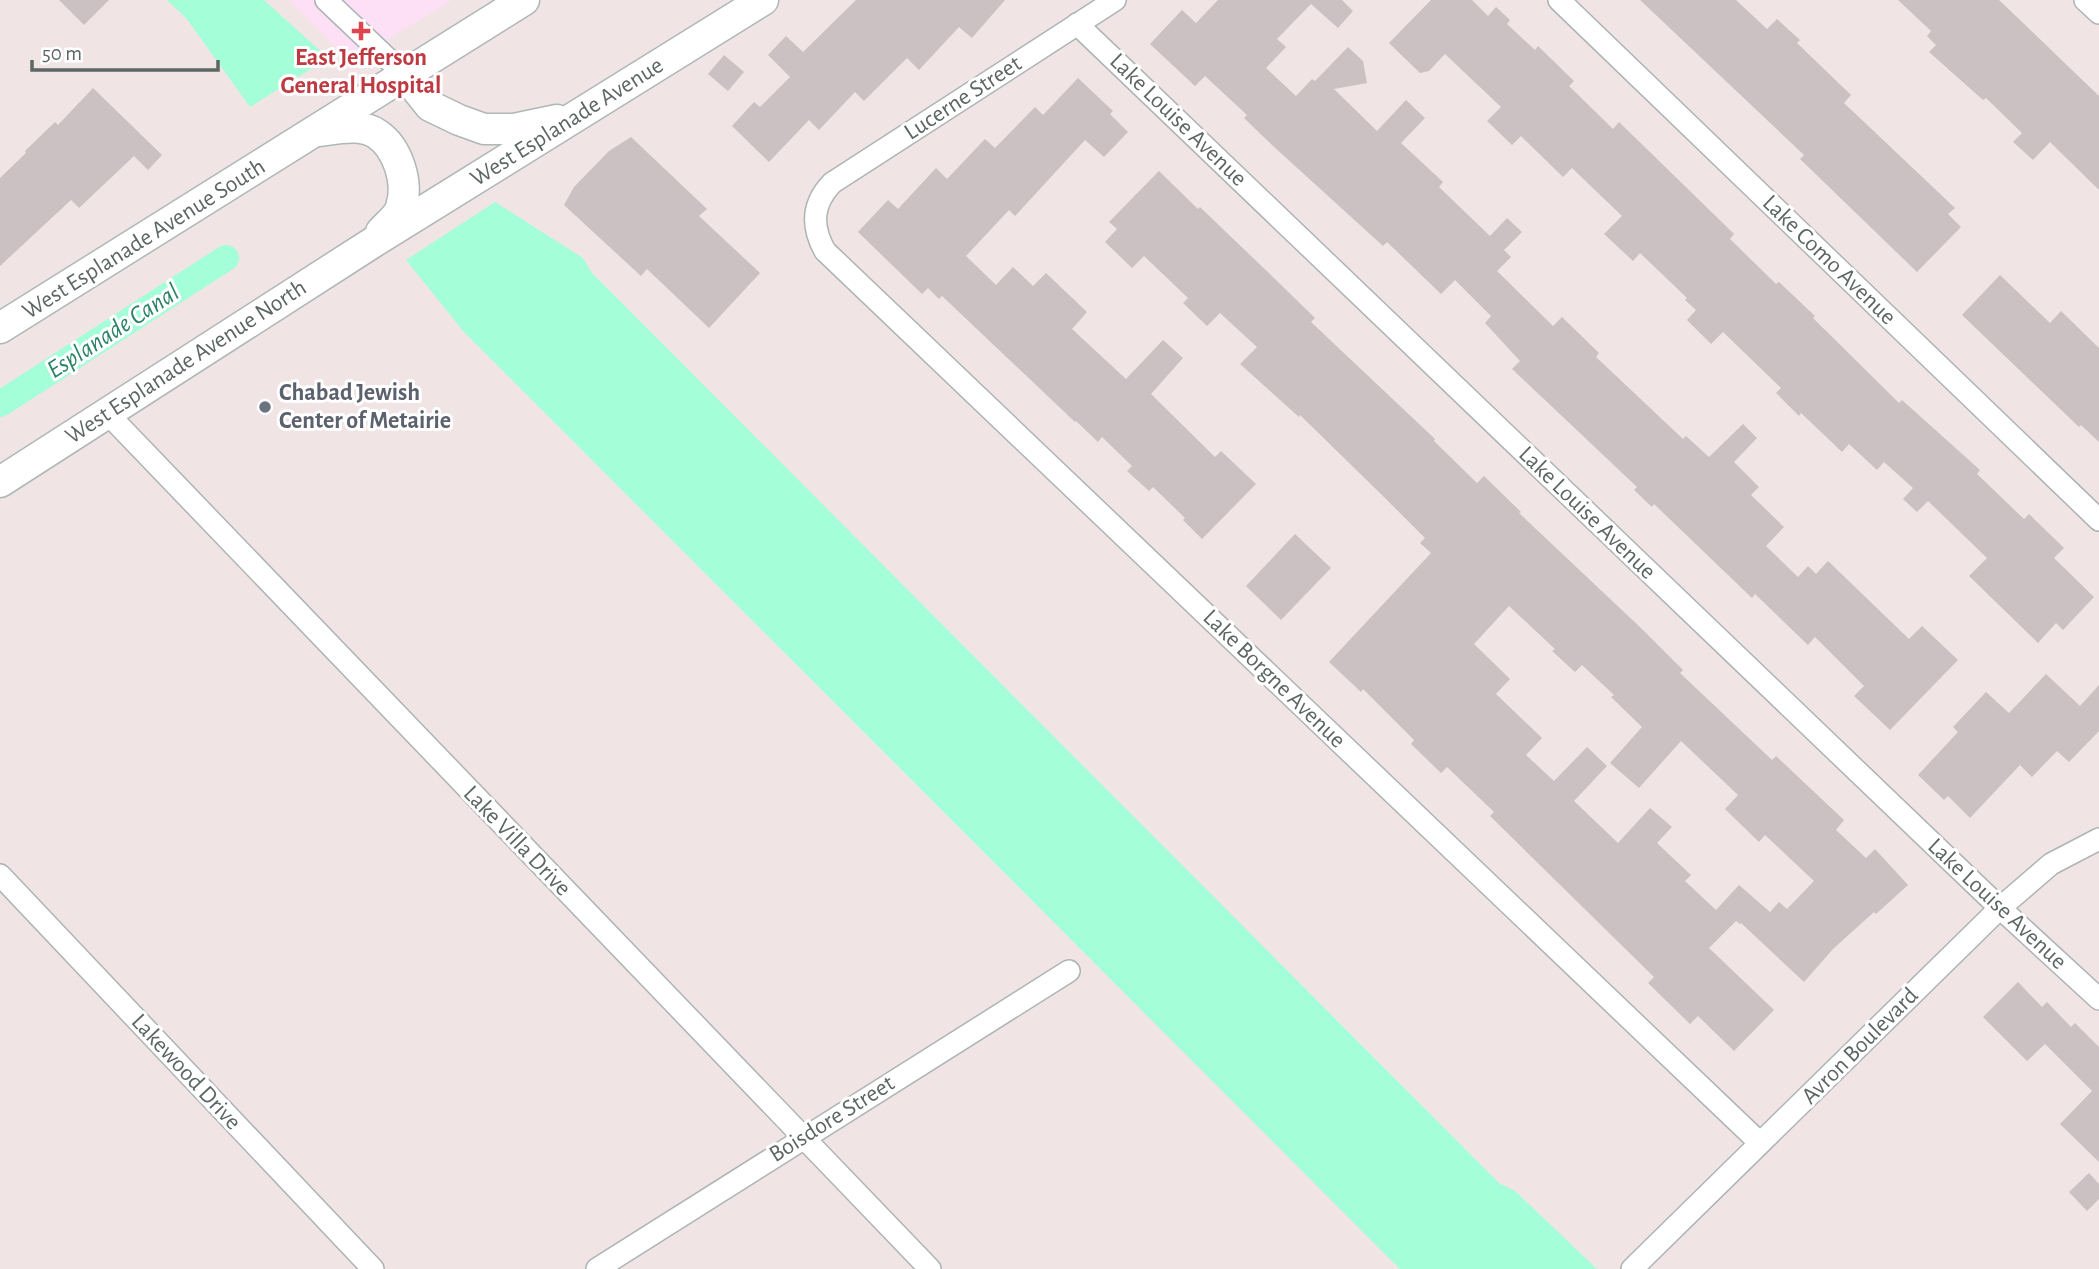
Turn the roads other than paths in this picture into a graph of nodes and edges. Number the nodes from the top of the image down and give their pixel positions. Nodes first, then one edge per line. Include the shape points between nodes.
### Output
1 (326, 0) edge
2 (524, 0) edge
3 (763, 0) edge
4 (1115, 0) edge
5 (1559, 0) edge
6 (2085, 0) edge
7 (2099, 13) edge
8 (1077, 24) junction
9 (406, 76) junction
10 (579, 116) junction
11 (316, 131) junction
12 (818, 202) joint
13 (372, 243) junction
14 (0, 328) edge
15 (106, 412) junction
16 (0, 482) edge
17 (2099, 520) edge
18 (2099, 839) edge
19 (0, 875) edge
20 (2000, 908) junction
21 (1069, 971) dead end
22 (2099, 999) edge
23 (803, 1138) junction
24 (1760, 1143) junction
25 (1633, 1268) edge
26 (373, 1269) edge
27 (597, 1269) edge
28 (930, 1269) edge

1 - 9 street
2 - 9 main road
3 - 10 main road, West Esplanade Avenue
4 - 8 street, Lucerne Street
5 - 17 street, Lake Como Avenue
6 - 7 street
8 - 12 street, Lucerne Street via 832,183
8 - 20 street, Lake Louise Avenue
9 - 10 main road via 430,106 484,129 514,129
9 - 11 main road
10 - 13 main road, West Esplanade Avenue
11 - 13 main road via 359,128 376,133 392,150 404,190 401,209
11 - 14 main road, West Esplanade Avenue South
12 - 24 street, Lake Borgne Avenue via 814,228 825,251
13 - 15 main road, West Esplanade Avenue North
15 - 16 main road, West Esplanade Avenue North
15 - 23 street, Lake Villa Drive
18 - 20 street, Avron Boulevard via 2051,864
19 - 26 street, Lakewood Drive
20 - 22 street, Lake Louise Avenue
20 - 24 street, Avron Boulevard
21 - 23 street, Boisdore Street
23 - 27 street, Boisdore Street
23 - 28 street, Lake Villa Drive
24 - 25 street, Avron Boulevard

